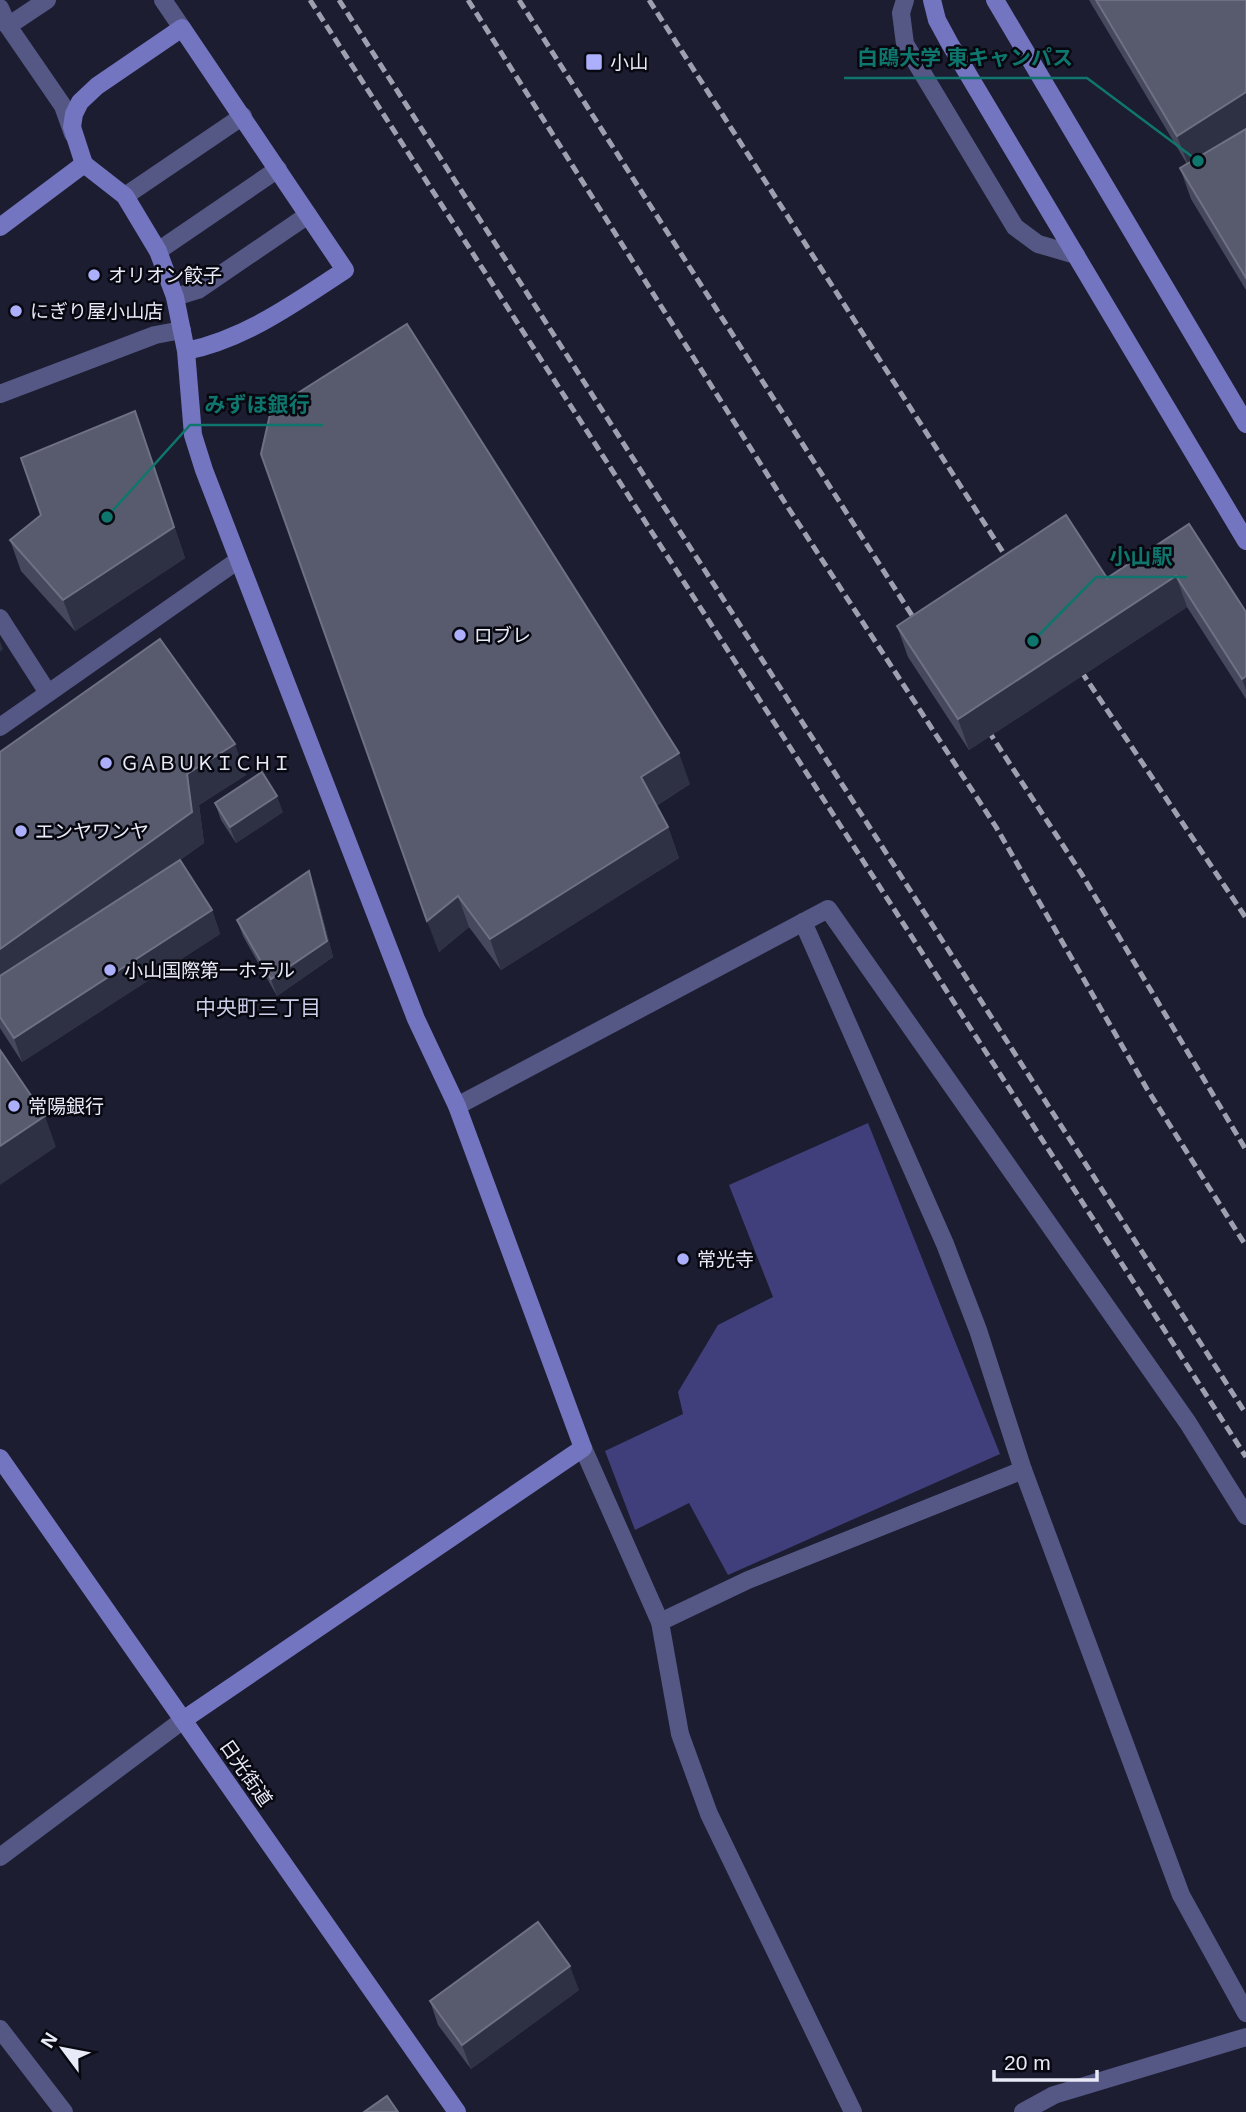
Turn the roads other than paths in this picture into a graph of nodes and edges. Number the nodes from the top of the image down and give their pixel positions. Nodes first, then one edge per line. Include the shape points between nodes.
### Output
1 (47, 0) edge
2 (163, 0) edge
3 (905, 0) edge
4 (932, 0) edge
5 (995, 0) edge
6 (0, 8) edge
7 (8, 26) junction
8 (182, 28) junction
9 (243, 116) junction
10 (84, 164) junction
11 (278, 169) junction
12 (125, 196) junction
13 (308, 215) junction
14 (0, 227) edge
15 (158, 251) junction
16 (1076, 255) junction
17 (175, 297) junction
18 (182, 330) junction
19 (186, 351) junction
20 (0, 394) edge
21 (1246, 424) edge
22 (1246, 541) edge
23 (237, 561) junction
24 (0, 618) edge
25 (48, 693) junction
26 (0, 727) edge
27 (803, 922) junction
28 (457, 1106) junction
29 (583, 1448) junction
30 (0, 1458) edge
31 (1023, 1470) junction
32 (1246, 1516) edge
33 (660, 1622) junction
34 (183, 1720) junction
35 (0, 1857) edge
36 (1246, 2013) edge
37 (0, 2029) edge
38 (1246, 2037) edge
39 (64, 2112) edge
40 (457, 2112) edge
41 (853, 2112) edge
42 (1023, 2112) edge

1 - 7 street
2 - 8 street
3 - 16 street via 901,13 905,44 1015,227 1038,244
4 - 16 street via 950,44
5 - 21 street
6 - 7 street
7 - 10 street via 63,106
8 - 9 street
8 - 10 street via 96,86 80,102 72,127
9 - 11 street
9 - 12 street
10 - 12 street
10 - 14 street
11 - 13 street
11 - 15 street
12 - 15 street
13 - 17 street via 198,290
13 - 19 street via 345,270 271,318 214,345
15 - 17 street
16 - 22 street
17 - 18 street
18 - 19 street
18 - 20 street via 155,335
19 - 23 street via 193,435
23 - 25 street
23 - 28 street via 416,1019
24 - 25 street
25 - 26 street
27 - 28 street
27 - 31 street via 945,1244
27 - 32 street via 828,909 1188,1423
28 - 29 street
29 - 33 street
29 - 34 street
30 - 34 street, 日光街道
31 - 33 street via 748,1580
31 - 36 street via 1181,1895
33 - 41 street via 680,1734 709,1814
34 - 35 street
34 - 40 street, 日光街道
37 - 39 street
38 - 42 street via 1054,2095

